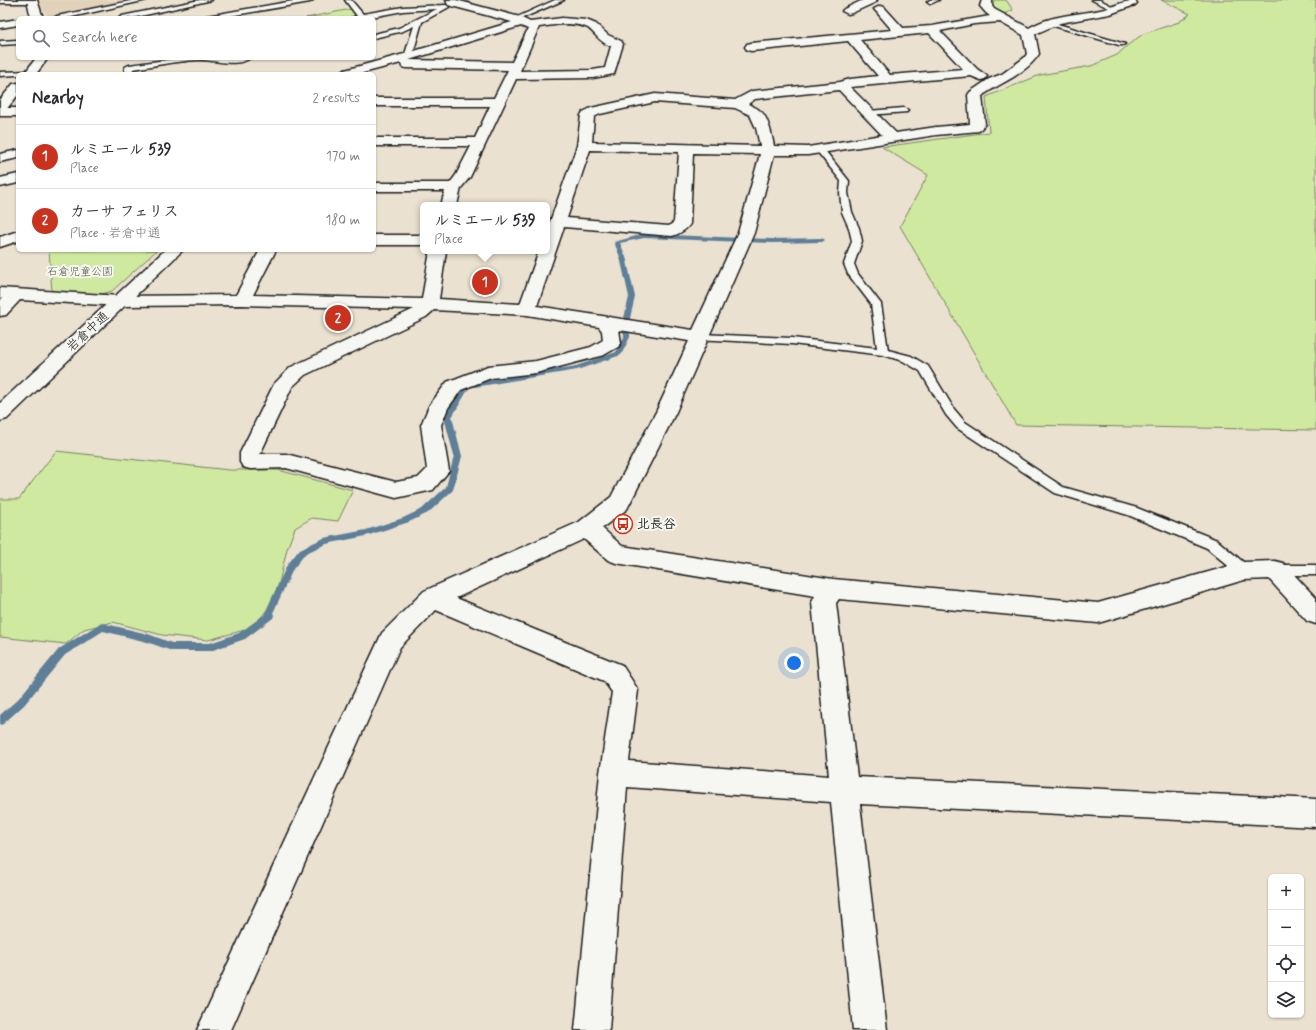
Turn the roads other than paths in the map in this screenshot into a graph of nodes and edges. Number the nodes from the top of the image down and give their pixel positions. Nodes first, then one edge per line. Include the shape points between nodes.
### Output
1 (144, 0) edge
2 (209, 0) edge
3 (306, 0) edge
4 (348, 0) edge
5 (561, 0) edge
6 (872, 0) edge
7 (986, 0) edge
8 (1095, 0) edge
9 (0, 1) edge
10 (32, 1) edge
11 (449, 3) edge
12 (1131, 3) dead end
13 (1115, 9) junction
14 (848, 11) dead end
15 (882, 11) junction
16 (897, 12) dead end
17 (869, 15) dead end
18 (36, 16) edge
19 (68, 16) edge
20 (132, 16) edge
21 (218, 16) edge
22 (358, 16) edge
23 (364, 16) edge
24 (1002, 18) junction
25 (419, 21) junction
26 (16, 22) edge
27 (523, 22) junction
28 (1049, 23) junction
29 (0, 25) edge
30 (932, 29) junction
31 (900, 32) junction
32 (1029, 33) junction
33 (376, 36) edge
34 (851, 37) junction
35 (16, 42) edge
36 (0, 43) edge
37 (1122, 44) dead end
38 (751, 47) dead end
39 (409, 55) junction
40 (40, 60) edge
41 (191, 60) edge
42 (218, 60) edge
43 (234, 60) edge
44 (380, 64) junction
45 (514, 70) junction
46 (129, 71) dead end
47 (32, 72) edge
48 (360, 72) edge
49 (973, 72) junction
50 (0, 74) edge
51 (16, 74) edge
52 (887, 79) junction
53 (992, 82) junction
54 (842, 86) junction
55 (16, 90) edge
56 (376, 102) edge
57 (499, 102) junction
58 (738, 104) junction
59 (0, 108) edge
60 (904, 110) dead end
61 (0, 112) edge
62 (16, 112) edge
63 (868, 113) junction
64 (893, 138) junction
65 (376, 142) edge
66 (480, 142) junction
67 (584, 146) junction
68 (686, 148) junction
69 (820, 150) junction
70 (768, 151) junction
71 (16, 154) edge
72 (0, 158) edge
73 (16, 179) edge
74 (0, 183) edge
75 (376, 187) edge
76 (454, 188) junction
77 (450, 202) edge
78 (559, 222) junction
79 (16, 237) edge
80 (376, 240) edge
81 (420, 240) edge
82 (0, 242) edge
83 (550, 247) edge
84 (173, 252) edge
85 (267, 252) edge
86 (438, 254) edge
87 (547, 254) edge
88 (8, 294) edge
89 (242, 300) junction
90 (120, 301) junction
91 (430, 304) junction
92 (527, 310) junction
93 (0, 311) edge
94 (605, 321) junction
95 (700, 337) junction
96 (883, 352) junction
97 (0, 414) edge
98 (587, 528) junction
99 (1274, 570) junction
100 (1316, 570) edge
101 (1244, 571) junction
102 (833, 589) junction
103 (432, 598) junction
104 (1316, 614) edge
105 (614, 773) junction
106 (844, 790) junction
107 (1316, 812) edge
108 (214, 1030) edge
109 (592, 1030) edge
110 (870, 1030) edge

1 - 19 lane
2 - 20 lane
3 - 21 lane
4 - 22 lane
5 - 27 lane
6 - 14 street
7 - 24 street via 990,12
8 - 13 lane
9 - 10 lane
10 - 18 street
11 - 23 lane
11 - 25 lane
11 - 27 street
12 - 13 street
13 - 28 street
15 - 16 street
15 - 17 street
15 - 31 street
24 - 30 street
24 - 32 street
25 - 33 lane via 400,30
25 - 39 lane
26 - 29 street
27 - 39 street
27 - 45 street via 534,28
27 - 45 street via 586,23 593,26 606,40 617,44 610,71 593,74
28 - 32 street
28 - 37 lane
30 - 31 street
30 - 49 street
31 - 34 street
32 - 53 street via 1033,54 1028,61 1006,77
34 - 38 street via 780,48
34 - 52 street
35 - 36 lane
39 - 44 street
40 - 47 street
41 - 46 lane via 129,67
42 - 43 lane
44 - 45 street
44 - 48 street
45 - 57 street
49 - 52 street
49 - 53 street
50 - 51 lane
52 - 54 street
53 - 64 street via 975,95 978,124 974,128
54 - 58 street via 752,95
54 - 63 street
55 - 59 street
56 - 57 street
57 - 66 street
58 - 67 street via 655,98 596,111 588,115
58 - 70 street via 756,113 763,128
60 - 63 lane
61 - 62 street
63 - 64 street
64 - 69 street
65 - 66 street
66 - 76 street via 463,177
67 - 68 street
67 - 78 street
68 - 70 street
68 - 78 street via 682,224 672,231
69 - 70 street
69 - 96 lane via 845,181 847,212 857,241 849,264 853,274 876,304
70 - 95 street via 746,233
71 - 72 street
73 - 74 street
75 - 76 street
76 - 77 street
78 - 83 street
79 - 82 street
80 - 81 street
84 - 90 street, 岩倉中通
85 - 89 street
86 - 91 street
87 - 92 street
88 - 90 street
88 - 93 street
89 - 90 street
89 - 91 street
90 - 97 street, 岩倉中通
91 - 92 street
91 - 94 street via 420,313 298,371 284,384 250,453 250,462 286,461 396,490 425,484 438,471 431,426 439,406 454,386 488,372 536,367 597,351 612,343 611,331
92 - 94 street
94 - 95 street
95 - 96 lane via 792,341
95 - 98 street via 666,412 619,503
96 - 101 lane via 907,358 924,370 950,412 962,425 1059,490 1132,511 1212,544
98 - 102 street via 616,554
98 - 103 street
99 - 100 lane
99 - 101 street
99 - 104 street
101 - 102 street via 1098,613
102 - 106 street via 824,602
103 - 105 street via 613,673 624,690
103 - 108 street via 391,640
105 - 106 street
105 - 109 street
106 - 107 street
106 - 110 street

